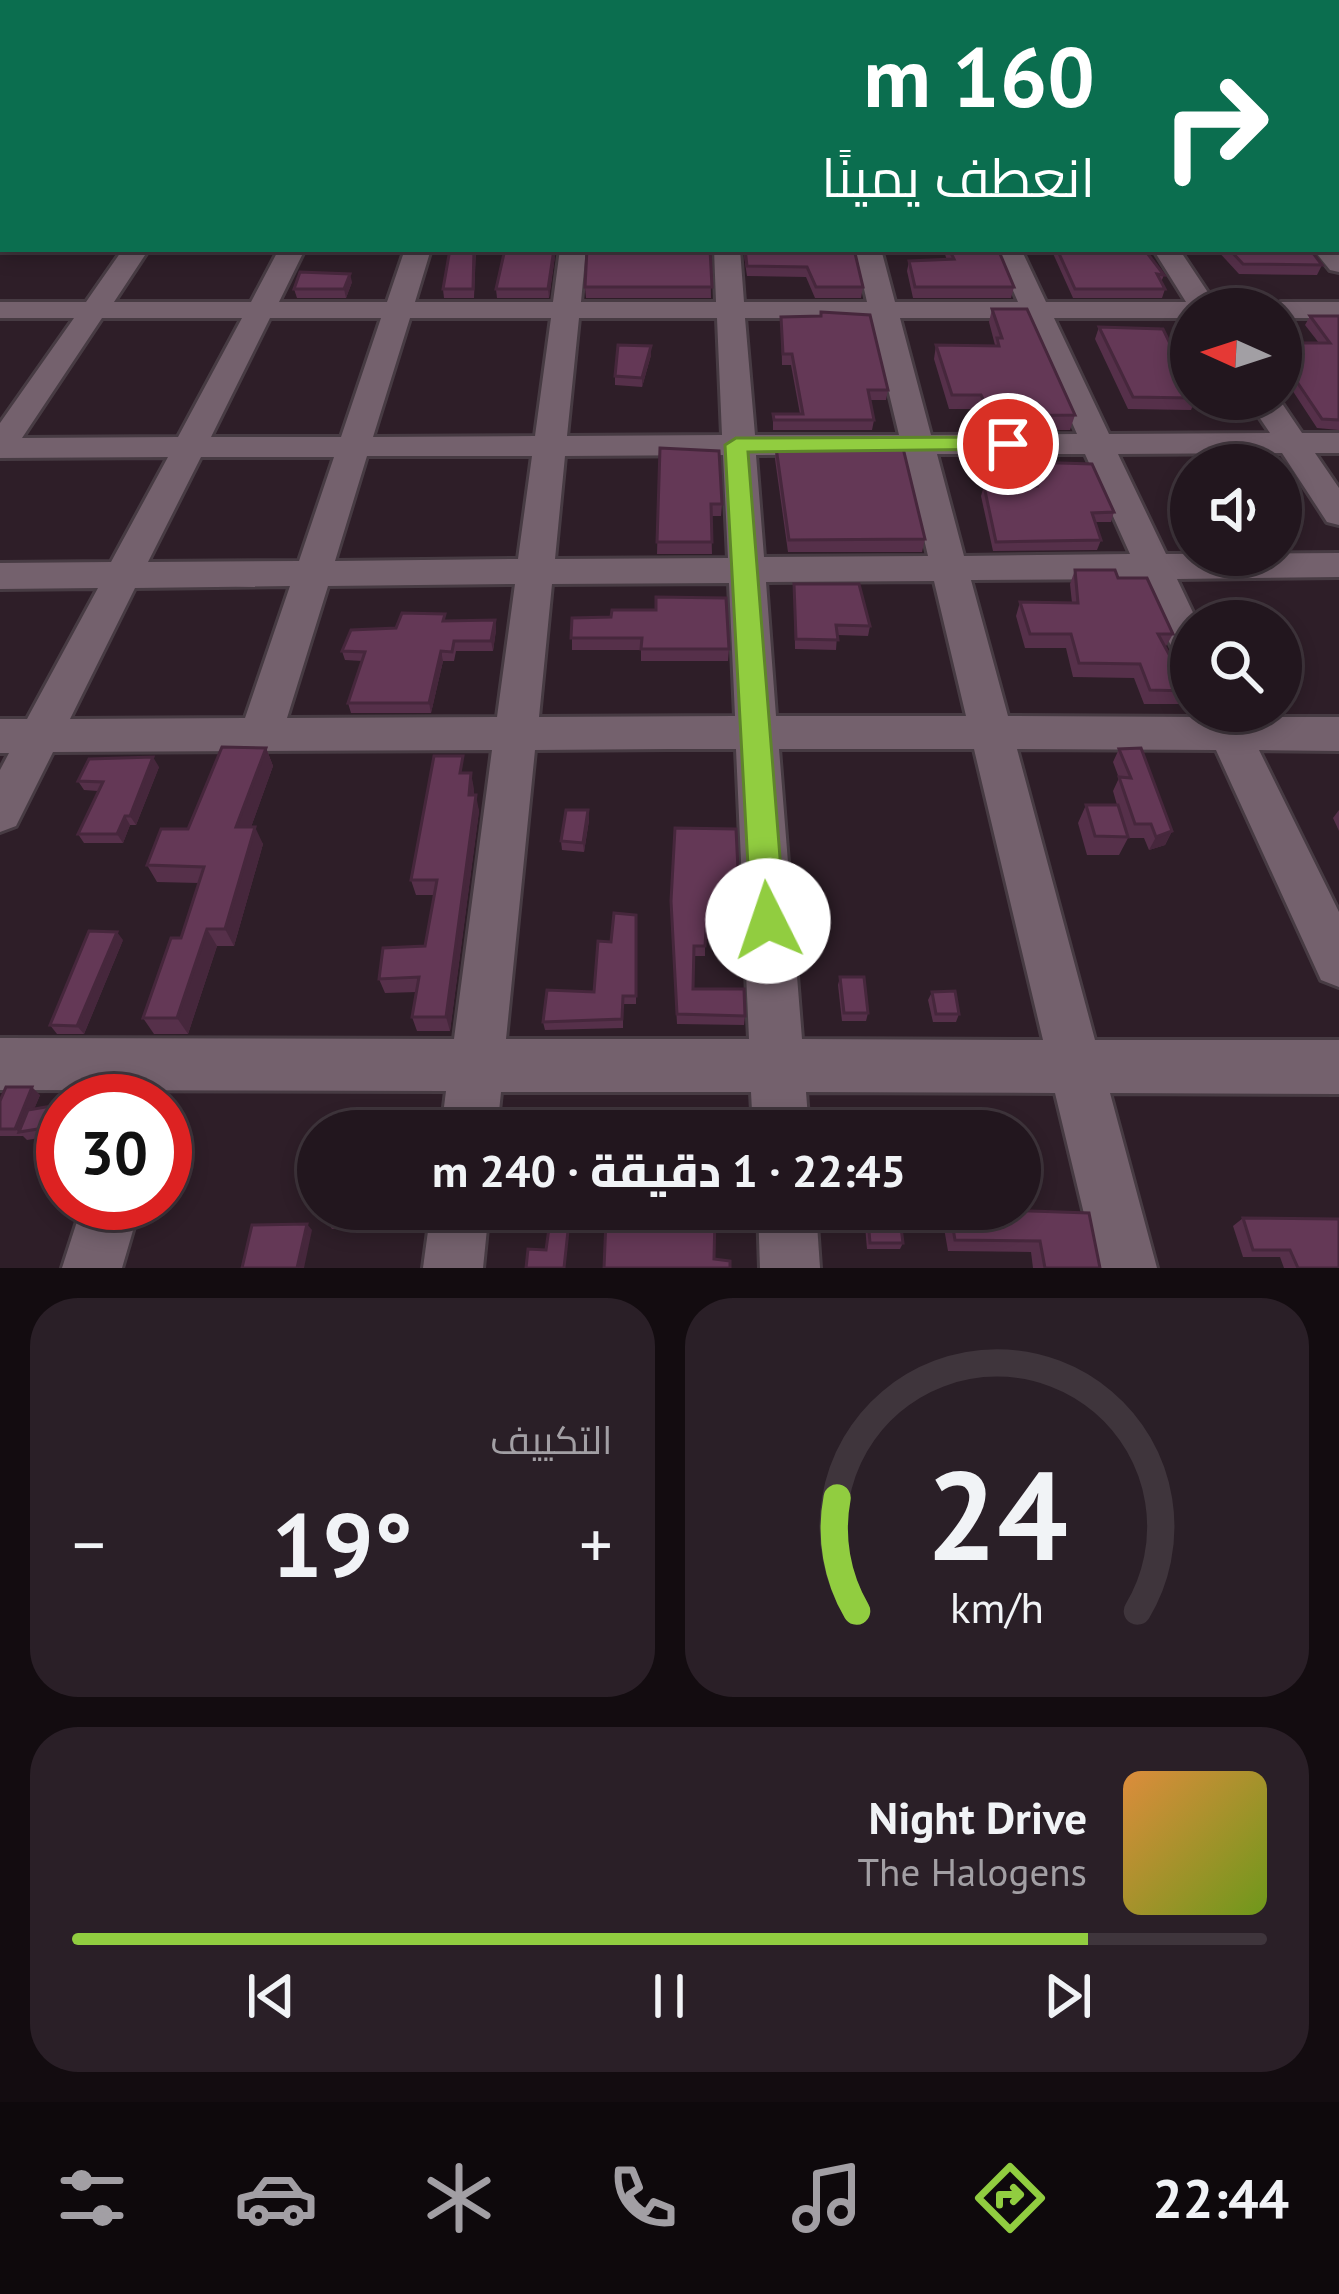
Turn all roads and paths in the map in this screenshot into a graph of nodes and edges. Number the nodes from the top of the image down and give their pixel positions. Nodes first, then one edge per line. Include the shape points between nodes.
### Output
1 (134, 252) edge
2 (290, 252) edge
3 (417, 252) edge
4 (573, 252) edge
5 (727, 252) edge
6 (869, 252) edge
7 (1009, 252) edge
8 (1168, 252) edge
9 (1191, 288) edge
10 (0, 310) edge
11 (94, 310) junction
12 (396, 310) junction
13 (567, 310) junction
14 (727, 310) junction
15 (887, 310) junction
16 (1036, 310) junction
17 (1170, 310) edge
18 (1302, 310) edge
19 (1339, 310) edge
20 (260, 311) junction
21 (1277, 420) edge
22 (1292, 443) junction
23 (1339, 443) edge
24 (1097, 444) junction
25 (736, 445) junction
26 (919, 445) junction
27 (550, 446) junction
28 (0, 447) edge
29 (189, 447) junction
30 (350, 447) junction
31 (1339, 514) edge
32 (1339, 565) edge
33 (1153, 566) junction
34 (950, 568) junction
35 (744, 569) junction
36 (535, 571) junction
37 (311, 573) junction
38 (123, 574) junction
39 (0, 576) edge
40 (1170, 603) edge
41 (1170, 725) edge
42 (755, 730) junction
43 (1302, 730) edge
44 (516, 732) junction
45 (1229, 732) edge
46 (261, 734) junction
47 (1339, 734) edge
48 (20, 736) edge
49 (992, 736) junction
50 (0, 813) edge
51 (1339, 964) edge
52 (0, 1064) edge
53 (477, 1065) junction
54 (777, 1065) junction
55 (1076, 1066) junction
56 (1339, 1067) edge
57 (78, 1074) edge
58 (192, 1081) edge
59 (472, 1110) edge
60 (780, 1110) edge
61 (104, 1230) edge
62 (458, 1230) edge
63 (788, 1230) edge
64 (92, 1268) edge
65 (453, 1268) edge
66 (790, 1268) edge
67 (1127, 1268) edge

1 - 11 street
2 - 20 street
3 - 12 street
4 - 13 street
5 - 14 street
6 - 15 street
7 - 16 street
8 - 9 street
10 - 11 street
11 - 20 street
11 - 28 street
12 - 13 street
12 - 20 street
12 - 30 street
13 - 14 street
13 - 27 street
14 - 15 street
14 - 25 street
15 - 16 street
15 - 26 street
16 - 17 street
16 - 24 street
18 - 19 street
20 - 29 street
21 - 22 street
22 - 23 street
22 - 24 street
22 - 31 street
24 - 26 street
24 - 33 street
25 - 26 street
25 - 27 street
25 - 35 street
26 - 34 street
27 - 30 street
27 - 36 street
28 - 29 street
29 - 30 street
29 - 38 street
30 - 37 street
32 - 33 street
33 - 34 street
33 - 40 street
34 - 35 street
34 - 49 street
35 - 36 street
35 - 42 street
36 - 37 street
36 - 44 street
37 - 38 street
37 - 46 street
38 - 39 street
38 - 48 street
41 - 49 street
42 - 44 street
42 - 49 street
42 - 54 street
43 - 47 street
44 - 46 street
44 - 53 street
45 - 51 street
46 - 48 street
48 - 50 street
49 - 55 street
52 - 57 street
53 - 54 street
53 - 58 street
53 - 59 street
54 - 55 street
54 - 60 street
55 - 56 street
55 - 67 street
61 - 64 street
62 - 65 street
63 - 66 street

